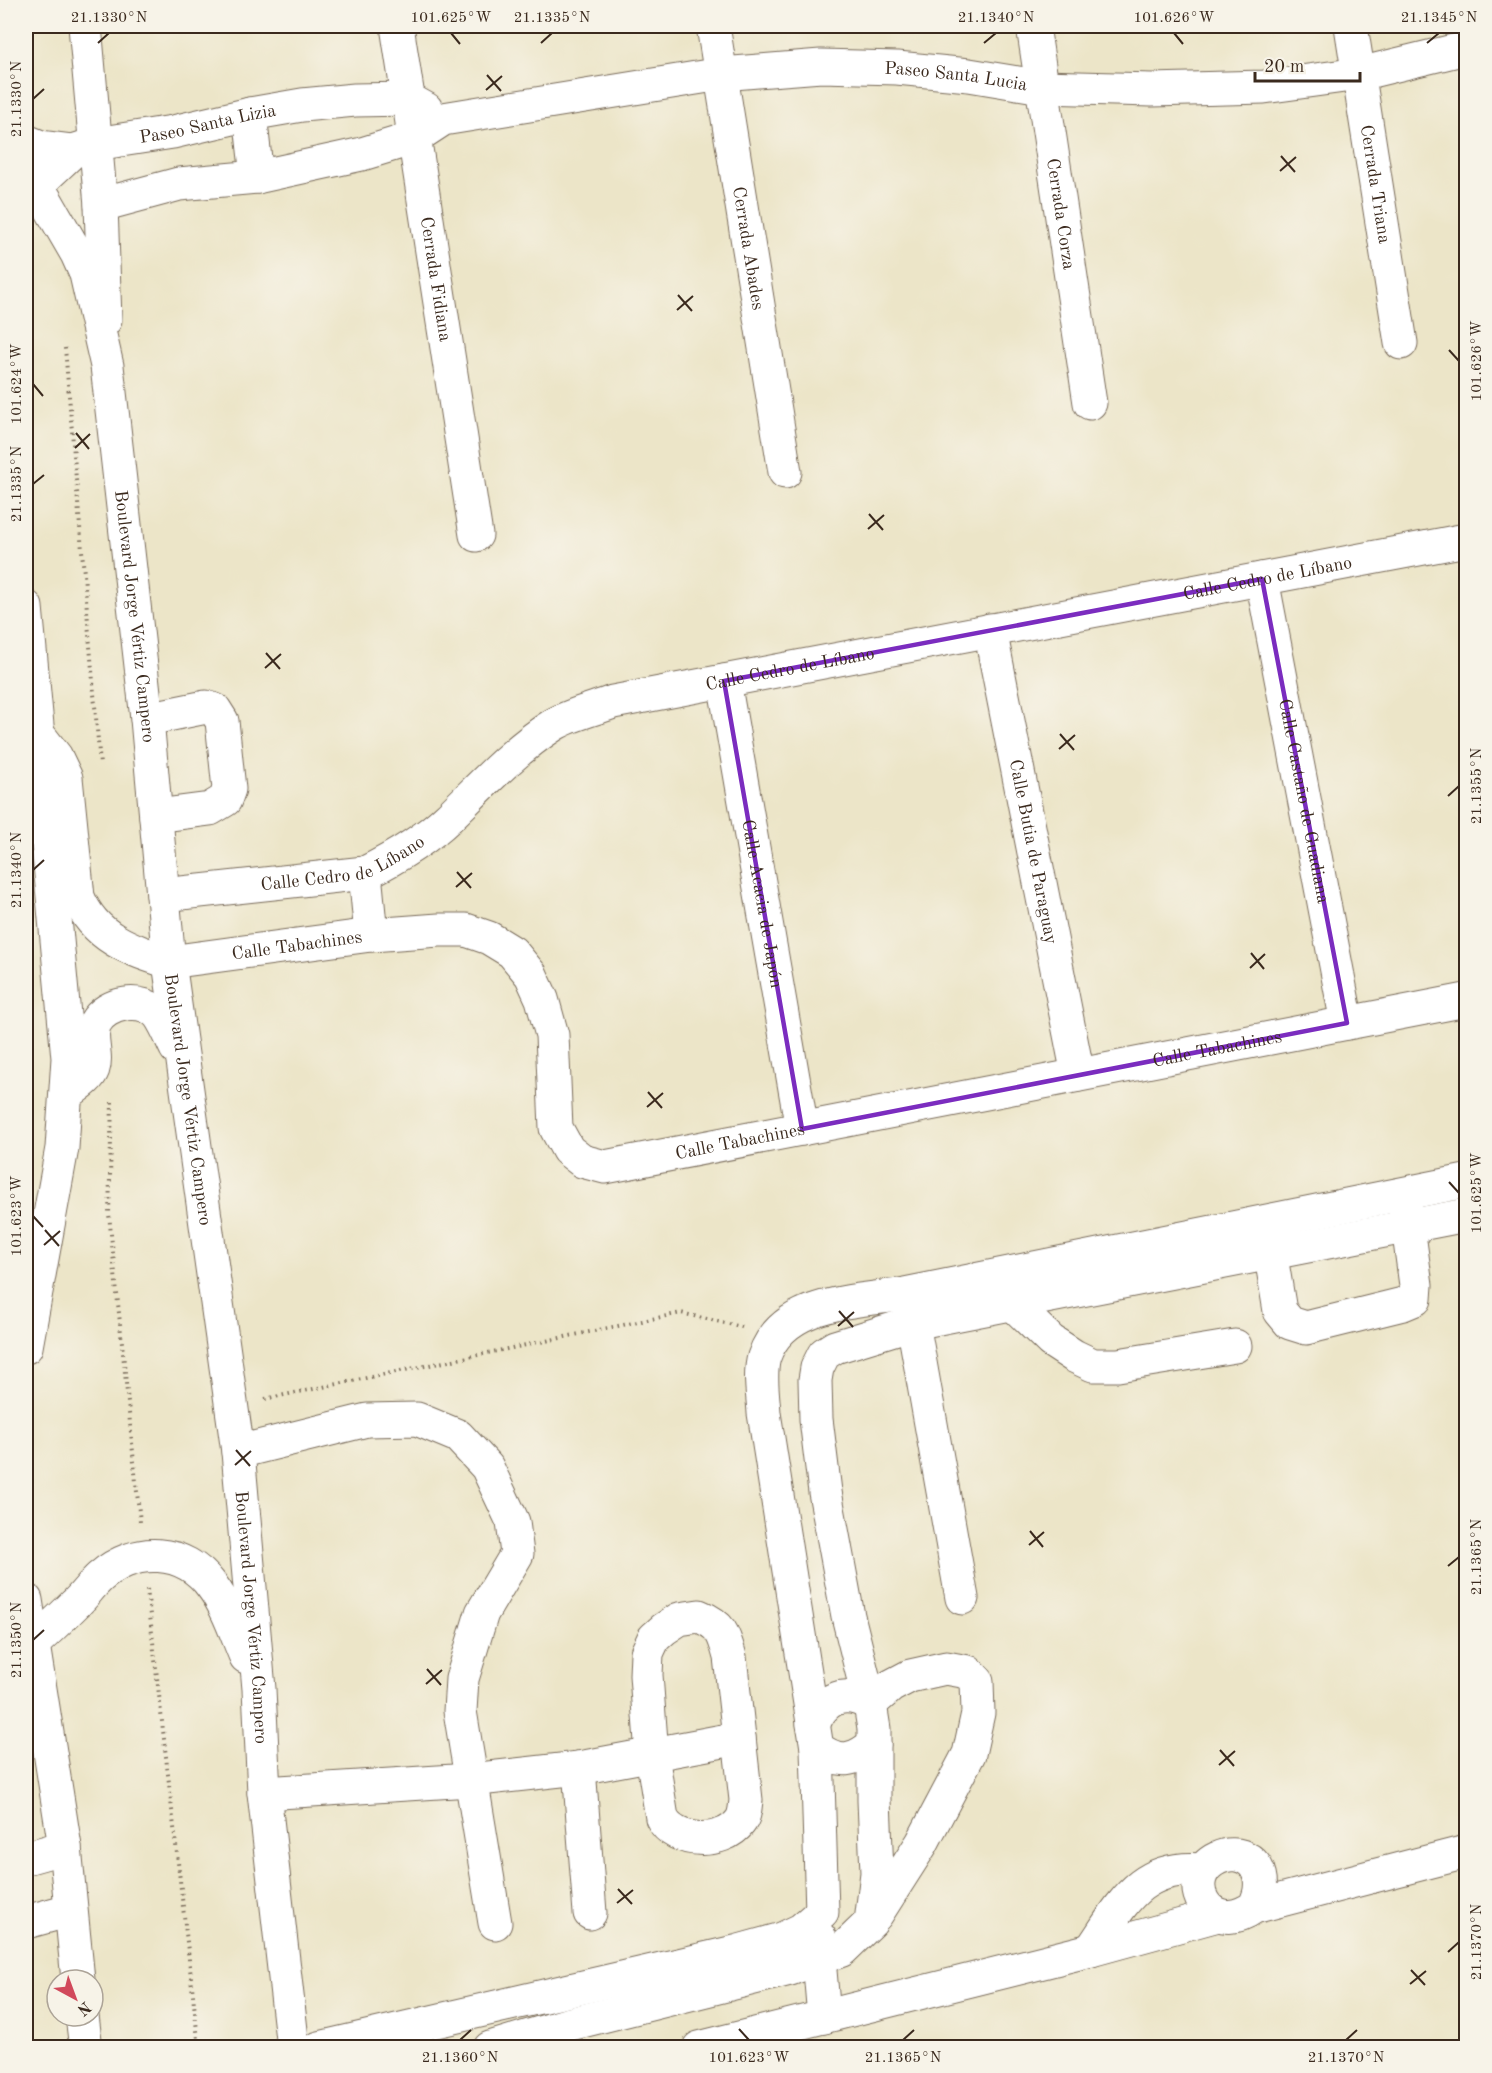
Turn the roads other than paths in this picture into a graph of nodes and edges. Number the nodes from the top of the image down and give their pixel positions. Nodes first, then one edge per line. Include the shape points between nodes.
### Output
1 (85, 26) edge
2 (397, 26) edge
3 (713, 26) edge
4 (1033, 26) edge
5 (1351, 26) edge
6 (1467, 48) edge
7 (720, 74) junction
8 (1359, 74) junction
9 (1042, 87) junction
10 (408, 99) junction
11 (250, 114) junction
12 (443, 118) junction
13 (414, 138) junction
14 (26, 141) edge
15 (84, 148) junction
16 (257, 177) junction
17 (29, 182) edge
18 (101, 205) junction
19 (1401, 343) dead end
20 (107, 366) junction
21 (1090, 403) dead end
22 (785, 472) dead end
23 (476, 535) dead end
24 (1467, 540) edge
25 (1262, 579) junction
26 (26, 607) edge
27 (990, 630) junction
28 (724, 681) junction
29 (147, 720) junction
30 (38, 733) junction
31 (156, 816) junction
32 (365, 873) junction
33 (163, 896) junction
34 (371, 935) junction
35 (169, 962) junction
36 (1467, 1000) edge
37 (1347, 1023) junction
38 (183, 1060) junction
39 (1078, 1075) junction
40 (67, 1094) junction
41 (802, 1129) junction
42 (1467, 1181) edge
43 (1402, 1193) junction
44 (1467, 1215) edge
45 (1266, 1221) junction
46 (1409, 1226) junction
47 (1269, 1253) junction
48 (1005, 1288) junction
49 (909, 1309) junction
50 (775, 1335) junction
51 (1235, 1346) dead end
52 (26, 1347) edge
53 (824, 1354) junction
54 (238, 1452) junction
55 (825, 1492) junction
56 (778, 1501) junction
57 (962, 1598) dead end
58 (26, 1600) edge
59 (32, 1645) junction
60 (259, 1689) junction
61 (870, 1704) junction
62 (815, 1737) junction
63 (739, 1738) junction
64 (874, 1744) junction
65 (652, 1755) junction
66 (579, 1768) junction
67 (470, 1780) junction
68 (264, 1792) junction
69 (65, 1847) junction
70 (1467, 1852) edge
71 (26, 1858) edge
72 (1203, 1870) junction
73 (1254, 1907) junction
74 (70, 1910) junction
75 (822, 1912) junction
76 (590, 1913) dead end
77 (1218, 1915) junction
78 (26, 1922) edge
79 (871, 1922) junction
80 (495, 1923) dead end
81 (1091, 1950) junction
82 (819, 1959) junction
83 (77, 1968) edge
84 (824, 2017) junction
85 (84, 2028) edge
86 (86, 2048) edge
87 (293, 2048) edge
88 (319, 2048) edge
89 (490, 2048) edge
90 (699, 2048) edge

1 - 15 street
2 - 10 street, Cerrada Fidiana
3 - 7 street, Cerrada Abades
4 - 9 street, Cerrada Corza
5 - 8 street, Cerrada Triana
6 - 8 street, Paseo Santa Lucia
7 - 9 street, Paseo Santa Lucia via 821,66 897,68
7 - 12 street, Paseo Santa Lucia
7 - 22 street, Cerrada Abades
8 - 9 street, Paseo Santa Lucia via 1264,87
8 - 19 street, Cerrada Triana
9 - 21 street, Cerrada Corza
10 - 11 street, Paseo Santa Lizia via 345,101
10 - 12 street
10 - 13 street, Cerrada Fidiana
11 - 15 street, Paseo Santa Lizia
11 - 16 street
12 - 13 street, Paseo Santa Lucia
13 - 16 street
13 - 23 street, Cerrada Fidiana
14 - 15 street, Paseo Santa Lizia via 41,147
15 - 17 street
15 - 18 street
16 - 18 street via 179,184
17 - 20 street, Boulevard Jorge Vértiz Campero via 86,274
18 - 20 street
20 - 29 street, Boulevard Jorge Vértiz Campero
24 - 25 street, Calle Cedro de Líbano
25 - 27 street, Calle Cedro de Líbano
25 - 37 street, Calle Castaño de Guadiana
26 - 30 street
27 - 28 street, Calle Cedro de Líbano
27 - 39 street, Calle Butia de Paraguay
28 - 32 street, Calle Cedro de Líbano via 613,702 555,724 516,752 419,842
28 - 41 street, Calle Acacia de Japón
29 - 31 street, Boulevard Jorge Vértiz Campero
29 - 31 street via 206,707 215,710 222,721 229,789 225,800 210,809
30 - 35 street via 66,778 78,897 83,910 99,930 115,940
30 - 40 street via 68,1058
31 - 33 street, Boulevard Jorge Vértiz Campero
32 - 33 street, Calle Cedro de Líbano
32 - 34 street
33 - 35 street, Boulevard Jorge Vértiz Campero
34 - 35 street, Calle Tabachines
34 - 41 street, Calle Tabachines via 466,930 512,952 531,975 552,1035 556,1128 568,1150 582,1161 605,1167
35 - 38 street, Boulevard Jorge Vértiz Campero
36 - 37 street, Calle Tabachines
37 - 39 street, Calle Tabachines
38 - 40 street via 158,1015 150,1008 138,1004 115,1006 96,1022 92,1035 93,1069
38 - 54 street, Boulevard Jorge Vértiz Campero
39 - 41 street, Calle Tabachines
40 - 52 street via 62,1148
42 - 43 street
43 - 45 street
43 - 46 street
44 - 46 street
45 - 47 street
45 - 48 street
46 - 47 street
46 - 47 street via 1415,1299 1306,1328 1290,1323 1280,1311
47 - 48 street
48 - 49 street
48 - 51 street via 1051,1341 1093,1365 1118,1365
49 - 50 street via 817,1308 795,1318
49 - 53 street
49 - 57 street
50 - 53 street
50 - 56 street via 764,1358 762,1377
53 - 55 street via 817,1368 814,1395
54 - 60 street, Boulevard Jorge Vértiz Campero
54 - 67 street via 367,1420 417,1419 458,1436 487,1467 513,1522 517,1554 483,1613 462,1679 460,1711
55 - 56 street
55 - 61 street via 848,1616
56 - 62 street
58 - 59 street
59 - 60 street via 115,1566 143,1555 170,1557 192,1566 212,1586
59 - 69 street
60 - 68 street, Boulevard Jorge Vértiz Campero
61 - 62 street via 853,1696 825,1704 818,1713
61 - 64 street
61 - 79 street via 910,1676 946,1668 969,1672 976,1681 978,1713 969,1754 922,1843
62 - 64 street via 836,1759 863,1753
62 - 75 street
63 - 65 street
63 - 65 street via 745,1811 739,1823 716,1836 683,1836 666,1825
63 - 65 street via 725,1637 711,1621 699,1616 679,1618 654,1638 647,1653
64 - 79 street via 877,1873
65 - 66 street
66 - 67 street
66 - 76 street
67 - 68 street
67 - 80 street
68 - 87 street, Boulevard Jorge Vértiz Campero
69 - 71 street
69 - 74 street
70 - 73 street
72 - 73 street via 1224,1855 1237,1855 1249,1861 1258,1870 1262,1883
72 - 77 street via 1200,1896 1207,1908
72 - 81 street via 1182,1868 1150,1877 1123,1905
73 - 77 street via 1231,1918
74 - 78 street
74 - 83 street
75 - 82 street
75 - 88 street via 801,1930 739,1952
77 - 81 street
79 - 82 street via 842,1950
81 - 84 street
82 - 84 street
82 - 89 street
84 - 90 street
85 - 86 street

